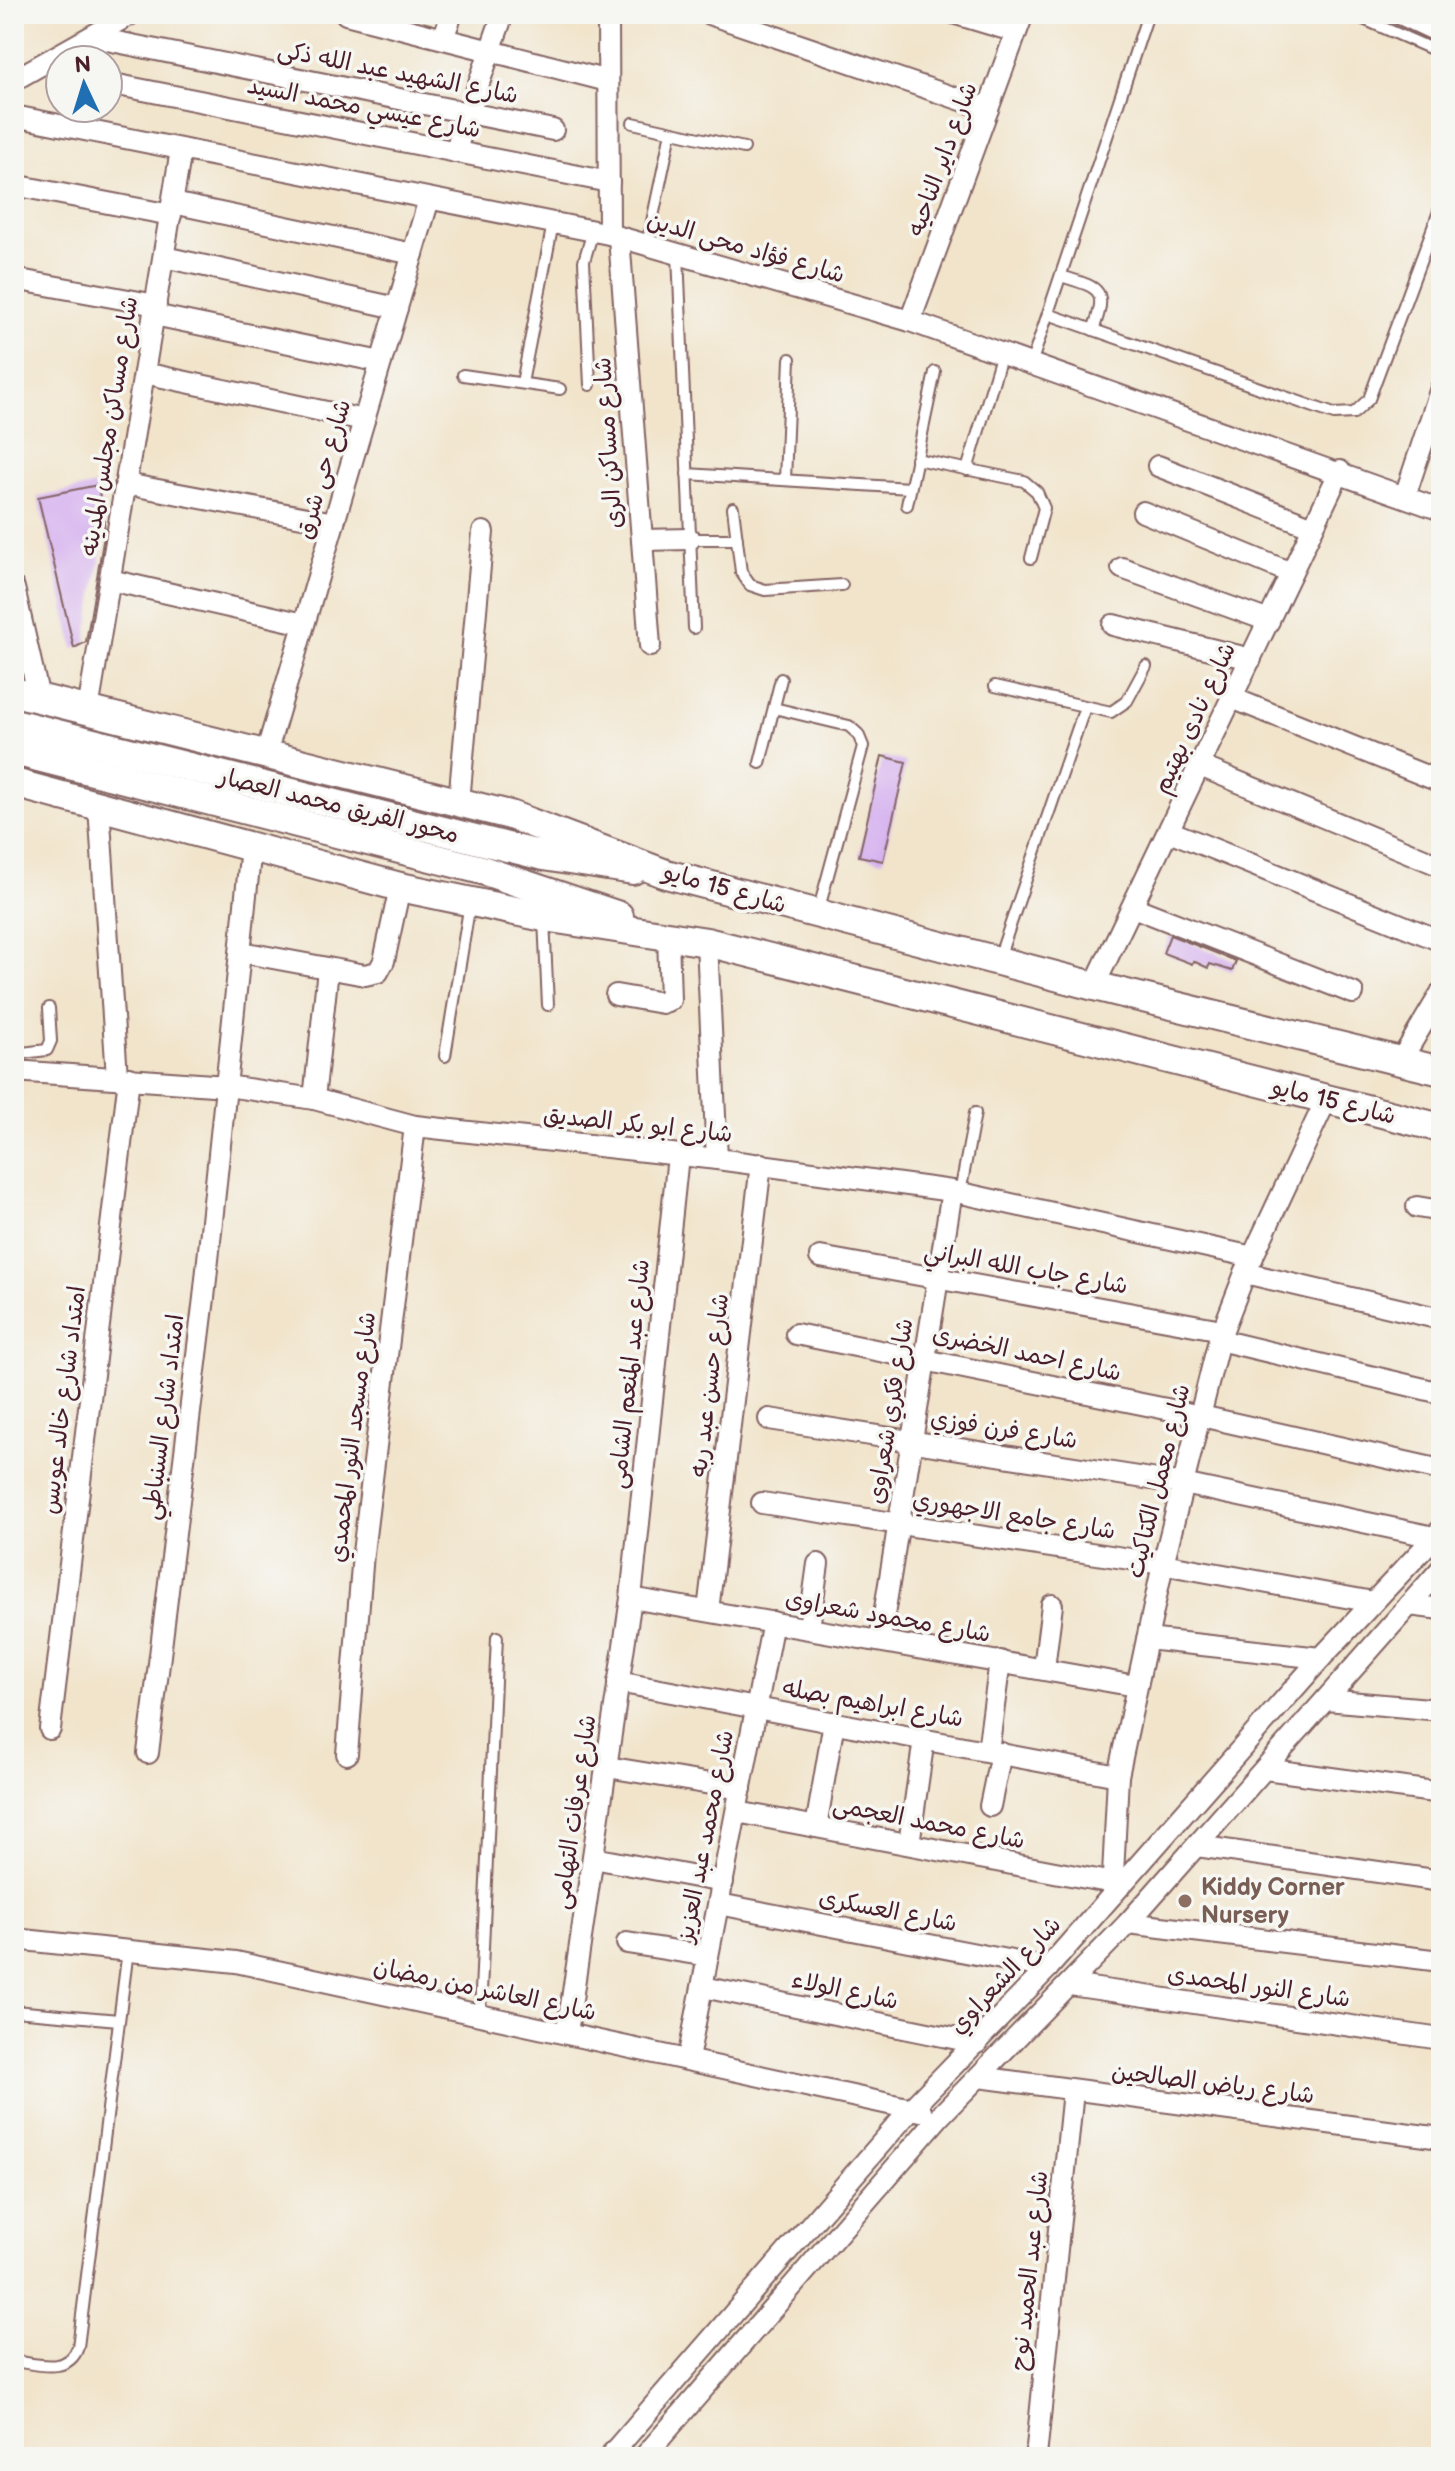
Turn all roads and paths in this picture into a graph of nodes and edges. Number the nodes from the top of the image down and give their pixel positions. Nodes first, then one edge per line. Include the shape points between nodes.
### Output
1 (131, 14) edge
2 (346, 14) edge
3 (452, 14) edge
4 (503, 14) edge
5 (608, 14) edge
6 (709, 14) edge
7 (956, 14) edge
8 (1148, 14) edge
9 (1352, 14) edge
10 (1407, 16) edge
11 (379, 18) edge
12 (1019, 23) edge
13 (1441, 33) edge
14 (92, 37) junction
15 (443, 38) junction
16 (490, 50) junction
17 (1441, 53) edge
18 (38, 69) junction
19 (44, 70) edge
20 (14, 80) edge
21 (608, 81) junction
22 (124, 86) edge
23 (988, 109) junction
24 (468, 113) junction
25 (14, 116) edge
26 (633, 123) dead end
27 (553, 130) dead end
28 (671, 132) junction
29 (744, 148) dead end
30 (181, 150) junction
31 (455, 152) junction
32 (609, 182) junction
33 (14, 185) edge
34 (429, 199) junction
35 (1441, 206) edge
36 (172, 209) junction
37 (553, 223) junction
38 (607, 234) junction
39 (647, 245) junction
40 (413, 254) junction
41 (678, 254) junction
42 (164, 257) junction
43 (1061, 276) junction
44 (14, 279) edge
45 (397, 308) junction
46 (155, 310) junction
47 (1048, 314) junction
48 (910, 321) junction
49 (1093, 330) junction
50 (1002, 353) junction
51 (790, 359) dead end
52 (381, 362) junction
53 (1031, 364) junction
54 (935, 372) dead end
55 (144, 373) junction
56 (463, 375) dead end
57 (522, 383) junction
58 (590, 385) dead end
59 (1441, 388) edge
60 (560, 389) dead end
61 (364, 420) junction
62 (916, 459) junction
63 (1158, 466) dead end
64 (967, 470) junction
65 (1340, 471) junction
66 (687, 474) junction
67 (785, 480) junction
68 (126, 484) junction
69 (910, 488) junction
70 (1405, 496) junction
71 (907, 505) dead end
72 (733, 508) dead end
73 (1441, 510) edge
74 (1143, 512) dead end
75 (334, 523) junction
76 (1313, 527) junction
77 (483, 532) dead end
78 (690, 539) junction
79 (737, 539) junction
80 (642, 540) junction
81 (1031, 558) dead end
82 (1122, 568) dead end
83 (1291, 573) junction
84 (110, 580) junction
85 (842, 585) dead end
86 (14, 588) edge
87 (1269, 621) junction
88 (304, 624) junction
89 (1113, 625) dead end
90 (694, 628) dead end
91 (650, 646) dead end
92 (1251, 659) junction
93 (1146, 666) dead end
94 (781, 679) dead end
95 (995, 686) dead end
96 (26, 695) edge
97 (1232, 698) junction
98 (1085, 707) junction
99 (774, 708) junction
100 (88, 710) junction
101 (14, 723) edge
102 (14, 751) edge
103 (266, 754) junction
104 (760, 763) dead end
105 (1200, 766) junction
106 (1441, 782) edge
107 (14, 783) edge
108 (459, 802) junction
109 (99, 806) junction
110 (1169, 831) junction
111 (251, 847) junction
112 (1441, 866) edge
113 (666, 874) junction
114 (400, 887) junction
115 (470, 901) junction
116 (1133, 907) junction
117 (817, 914) junction
118 (544, 917) junction
119 (659, 932) junction
120 (1441, 941) edge
121 (707, 942) junction
122 (241, 952) junction
123 (998, 961) junction
124 (328, 969) junction
125 (1094, 986) junction
126 (1353, 993) dead end
127 (1441, 993) edge
128 (616, 995) dead end
129 (548, 1005) dead end
130 (49, 1008) dead end
131 (14, 1054) edge
132 (445, 1056) dead end
133 (1400, 1062) junction
134 (14, 1071) edge
135 (1441, 1071) edge
136 (123, 1077) junction
137 (227, 1086) junction
138 (314, 1099) junction
139 (1326, 1100) junction
140 (975, 1113) dead end
141 (415, 1126) junction
142 (1441, 1128) edge
143 (678, 1156) junction
144 (717, 1159) junction
145 (761, 1164) junction
146 (956, 1192) junction
147 (1417, 1207) dead end
148 (1441, 1211) edge
149 (820, 1257) dead end
150 (1249, 1265) junction
151 (937, 1277) junction
152 (1441, 1319) edge
153 (796, 1334) dead end
154 (1221, 1335) junction
155 (924, 1358) junction
156 (1441, 1393) edge
157 (1201, 1416) junction
158 (769, 1419) dead end
159 (912, 1441) junction
160 (1441, 1470) edge
161 (1183, 1484) junction
162 (762, 1503) dead end
163 (898, 1524) junction
164 (1437, 1533) edge
165 (818, 1564) dead end
166 (1163, 1564) junction
167 (1441, 1569) edge
168 (631, 1598) junction
169 (1373, 1602) junction
170 (1052, 1605) dead end
171 (1409, 1605) junction
172 (1441, 1609) edge
173 (708, 1611) junction
174 (773, 1622) junction
175 (809, 1628) junction
176 (497, 1637) dead end
177 (1147, 1639) junction
178 (880, 1640) junction
179 (1321, 1658) junction
180 (1000, 1661) junction
181 (1044, 1668) junction
182 (618, 1682) junction
183 (1136, 1686) junction
184 (1326, 1700) junction
185 (757, 1708) junction
186 (1441, 1710) edge
187 (834, 1722) junction
188 (50, 1729) dead end
189 (924, 1739) junction
190 (995, 1752) junction
191 (148, 1753) dead end
192 (347, 1754) dead end
193 (607, 1767) junction
194 (1265, 1769) junction
195 (1118, 1776) junction
196 (741, 1789) junction
197 (1441, 1793) edge
198 (990, 1806) dead end
199 (737, 1812) junction
200 (816, 1827) junction
201 (909, 1844) junction
202 (1197, 1846) junction
203 (593, 1858) junction
204 (1441, 1881) edge
205 (723, 1882) junction
206 (1112, 1889) junction
207 (719, 1904) junction
208 (1128, 1923) junction
209 (14, 1939) edge
210 (627, 1943) dead end
211 (128, 1949) junction
212 (708, 1956) junction
213 (1441, 1961) edge
214 (1048, 1968) junction
215 (1070, 1985) junction
216 (703, 1987) junction
217 (14, 2011) edge
218 (480, 2014) junction
219 (119, 2020) junction
220 (567, 2033) junction
221 (1441, 2039) edge
222 (977, 2043) junction
223 (688, 2059) junction
224 (979, 2077) junction
225 (1073, 2091) junction
226 (911, 2109) junction
227 (940, 2116) junction
228 (1441, 2138) edge
229 (14, 2361) edge
230 (609, 2457) edge
231 (644, 2457) edge
232 (1036, 2457) edge

1 - 14 street
2 - 11 street
3 - 15 street
4 - 16 street
5 - 21 street, شارع مساكن الرى
6 - 23 street
7 - 12 street
8 - 43 lane
9 - 17 lane
10 - 13 street
11 - 15 street
12 - 23 street, شارع داير الناحيه
14 - 18 street
14 - 24 street, شارع الشهيد عبد الله ذكى
15 - 16 street
16 - 21 street
16 - 24 street
18 - 19 street
18 - 20 street
21 - 32 street, شارع مساكن الرى
22 - 31 street, شارع عيسي محمد السيد
23 - 48 street, شارع داير الناحيه
24 - 27 street, شارع الشهيد عبد الله ذكى
24 - 31 street
25 - 30 street, شارع فؤاد محى الدين
26 - 28 lane
28 - 29 lane
28 - 39 lane
30 - 34 street, شارع فؤاد محى الدين
30 - 36 street, شارع مساكن مجلس المدينه
31 - 32 street, شارع عيسي محمد السيد
32 - 38 street, شارع مساكن الرى
33 - 36 street
34 - 37 street, شارع فؤاد محى الدين
34 - 40 street, شارع حى شرق
35 - 49 lane via 1369,399 1354,413 1334,414
36 - 40 street
36 - 42 street, شارع مساكن مجلس المدينه
37 - 38 street, شارع فؤاد محى الدين
37 - 57 lane
38 - 39 street, شارع فؤاد محى الدين
38 - 58 lane via 584,261
38 - 80 street, شارع مساكن الرى
39 - 41 street, شارع فؤاد محى الدين
40 - 45 street, شارع حى شرق
41 - 48 street, شارع فؤاد محى الدين
41 - 66 lane
42 - 45 street
42 - 46 street, شارع مساكن مجلس المدينه
43 - 47 lane
43 - 49 lane via 1091,285 1100,294 1103,306
44 - 46 street
45 - 52 street, شارع حى شرق
46 - 52 street
46 - 55 street, شارع مساكن مجلس المدينه
47 - 49 lane
47 - 53 lane
48 - 50 street, شارع فؤاد محى الدين
50 - 53 street, شارع فؤاد محى الدين
50 - 64 lane
51 - 67 lane
52 - 61 street, شارع حى شرق
53 - 65 street, شارع فؤاد محى الدين
54 - 62 lane
55 - 61 street
55 - 68 street, شارع مساكن مجلس المدينه
56 - 57 lane
57 - 60 lane
59 - 70 street
61 - 75 street, شارع حى شرق
62 - 64 lane
62 - 69 lane
63 - 76 street
64 - 81 lane via 1024,481 1037,492 1044,508
65 - 70 street, شارع فؤاد محى الدين
65 - 76 street, شارع نادى بهتيم
66 - 67 lane
66 - 78 lane
67 - 69 lane
68 - 75 street
68 - 84 street, شارع مساكن مجلس المدينه
69 - 71 lane
70 - 73 street, شارع فؤاد محى الدين
72 - 79 lane
74 - 83 street
75 - 88 street, شارع حى شرق
76 - 83 street, شارع نادى بهتيم
77 - 108 street
78 - 79 lane
78 - 80 street
78 - 90 lane
79 - 85 lane via 741,572 755,588
80 - 91 street, شارع مساكن الرى
82 - 87 street
83 - 87 street, شارع نادى بهتيم
84 - 88 street
84 - 100 street, شارع مساكن مجلس المدينه
86 - 96 street
87 - 92 street, شارع نادى بهتيم
88 - 103 street, شارع حى شرق
89 - 92 street
92 - 97 street, شارع نادى بهتيم
93 - 98 lane via 1123,707 1111,712
94 - 99 lane
95 - 98 lane
96 - 100 main road, شارع 15 مايو
97 - 105 street, شارع نادى بهتيم
97 - 106 street
98 - 123 lane
99 - 104 lane
99 - 117 lane via 849,726 863,746
100 - 103 main road, شارع 15 مايو
101 - 113 main road, محور الفريق محمد العصار via 543,856
102 - 119 main road, محور الفريق محمد العصار via 482,870
103 - 108 main road, شارع 15 مايو
105 - 110 street, شارع نادى بهتيم
105 - 112 street
107 - 109 main road, شارع 15 مايو
108 - 113 main road, شارع 15 مايو via 543,825
109 - 111 main road, شارع 15 مايو
109 - 136 street, امتداد شارع خالد عويس
110 - 116 street, شارع نادى بهتيم
110 - 120 street
111 - 114 main road, شارع 15 مايو
111 - 122 street, امتداد شارع السنباطي
113 - 117 main road, شارع 15 مايو
114 - 115 main road, شارع 15 مايو
114 - 124 street via 378,972
115 - 118 main road, شارع 15 مايو
115 - 132 lane
116 - 125 street, شارع نادى بهتيم
116 - 126 street
117 - 123 main road, شارع 15 مايو
118 - 119 main road, شارع 15 مايو
118 - 129 lane
119 - 121 main road, شارع 15 مايو
119 - 128 street via 670,1000
121 - 139 main road, شارع 15 مايو
121 - 144 street
122 - 124 street
122 - 137 street, امتداد شارع السنباطي
123 - 125 main road, شارع 15 مايو
124 - 138 street
125 - 133 main road, شارع 15 مايو
127 - 133 street
130 - 131 lane via 47,1050
133 - 135 main road, شارع 15 مايو
134 - 136 street, شارع ابو بكر الصديق
136 - 137 street, شارع ابو بكر الصديق
136 - 188 street, امتداد شارع خالد عويس
137 - 138 street, شارع ابو بكر الصديق
137 - 191 street, امتداد شارع السنباطي
138 - 141 street, شارع ابو بكر الصديق
139 - 142 main road, شارع 15 مايو
139 - 150 street, شارع معمل الكتاكيت
140 - 146 lane
141 - 143 street, شارع ابو بكر الصديق
141 - 192 street, شارع مسجد النور المحمدي via 363,1553
143 - 144 street, شارع ابو بكر الصديق
143 - 168 street, شارع عبد المنعم الشامى
144 - 145 street, شارع ابو بكر الصديق
145 - 146 street, شارع ابو بكر الصديق
145 - 173 street, شارع حسن عبد ربه
146 - 150 street, شارع ابو بكر الصديق
146 - 151 street, شارع فكري شعراوى
147 - 148 street
149 - 151 street, شارع جاب الله البراني
150 - 152 street, شارع ابو بكر الصديق
150 - 154 street, شارع معمل الكتاكيت
151 - 154 street, شارع جاب الله البراني
151 - 155 street, شارع فكري شعراوى
153 - 155 street, شارع احمد الخضرى
154 - 156 street, شارع جاب الله البراني
154 - 157 street, شارع معمل الكتاكيت
155 - 157 street, شارع احمد الخضرى
155 - 159 street, شارع فكري شعراوى
157 - 160 street, شارع احمد الخضرى
157 - 161 street, شارع معمل الكتاكيت
158 - 159 street, شارع فرن فوزي
159 - 161 street, شارع فرن فوزي
159 - 163 street, شارع فكري شعراوى
161 - 164 street, شارع فرن فوزي
161 - 166 street, شارع معمل الكتاكيت
162 - 163 street, شارع جامع الاجهوري
163 - 166 street, شارع جامع الاجهوري
163 - 178 street, شارع فكري شعراوى
164 - 169 street, شارع الشعراوي
165 - 175 street
166 - 169 street, شارع جامع الاجهوري
166 - 177 street, شارع معمل الكتاكيت
167 - 171 street
168 - 173 street, شارع محمود شعراوى
168 - 182 street, شارع عرفات التهامى
169 - 179 street, شارع الشعراوي
170 - 181 street
171 - 172 street
171 - 184 street
173 - 174 street, شارع محمود شعراوى
174 - 175 street, شارع محمود شعراوى
174 - 185 street, شارع محمد عبد العزيز
175 - 178 street, شارع محمود شعراوى
176 - 218 lane
177 - 179 street
177 - 183 street, شارع معمل الكتاكيت
178 - 180 street, شارع محمود شعراوى
179 - 206 street, شارع الشعراوي
180 - 181 street, شارع محمود شعراوى
180 - 190 street
181 - 183 street, شارع محمود شعراوى
182 - 185 street, شارع ابراهيم بصله
182 - 193 street, شارع عرفات التهامى
183 - 195 street, شارع معمل الكتاكيت
184 - 186 street
184 - 194 street
185 - 187 street, شارع ابراهيم بصله
185 - 196 street, شارع محمد عبد العزيز
187 - 189 street, شارع ابراهيم بصله
187 - 200 street
189 - 190 street, شارع ابراهيم بصله
189 - 201 street
190 - 195 street, شارع ابراهيم بصله
190 - 198 street
193 - 196 street
193 - 203 street, شارع عرفات التهامى
194 - 197 street
194 - 202 street
195 - 206 street, شارع معمل الكتاكيت
196 - 199 street, شارع محمد عبد العزيز
199 - 200 street, شارع محمد العجمى
199 - 205 street, شارع محمد عبد العزيز
200 - 201 street, شارع محمد العجمى
201 - 206 street, شارع محمد العجمى
202 - 204 street
202 - 208 street
203 - 205 street
203 - 220 street, شارع عرفات التهامى
205 - 207 street, شارع محمد عبد العزيز
206 - 214 street, شارع الشعراوي
207 - 212 street, شارع محمد عبد العزيز
207 - 214 street, شارع العسكرى
208 - 213 street
208 - 215 street
209 - 211 street, شارع العاشر من رمضان
210 - 212 street
211 - 218 street, شارع العاشر من رمضان via 236,1962
211 - 219 lane
212 - 216 street, شارع محمد عبد العزيز
214 - 222 street, شارع الشعراوي
215 - 221 street, شارع النور المحمدى
215 - 224 street
216 - 222 street, شارع الولاء
216 - 223 street, شارع محمد عبد العزيز
217 - 219 lane
218 - 220 street, شارع العاشر من رمضان
219 - 229 lane via 76,2353 58,2366
220 - 223 street, شارع العاشر من رمضان
222 - 226 street, شارع الشعراوي
223 - 226 street, شارع العاشر من رمضان
224 - 225 street, شارع رياض الصالحين
224 - 227 street
225 - 228 street, شارع رياض الصالحين
225 - 232 street, شارع عبد الحميد نوح
226 - 227 street, شارع العاشر من رمضان
226 - 230 street, شارع الشعراوي
227 - 231 street

